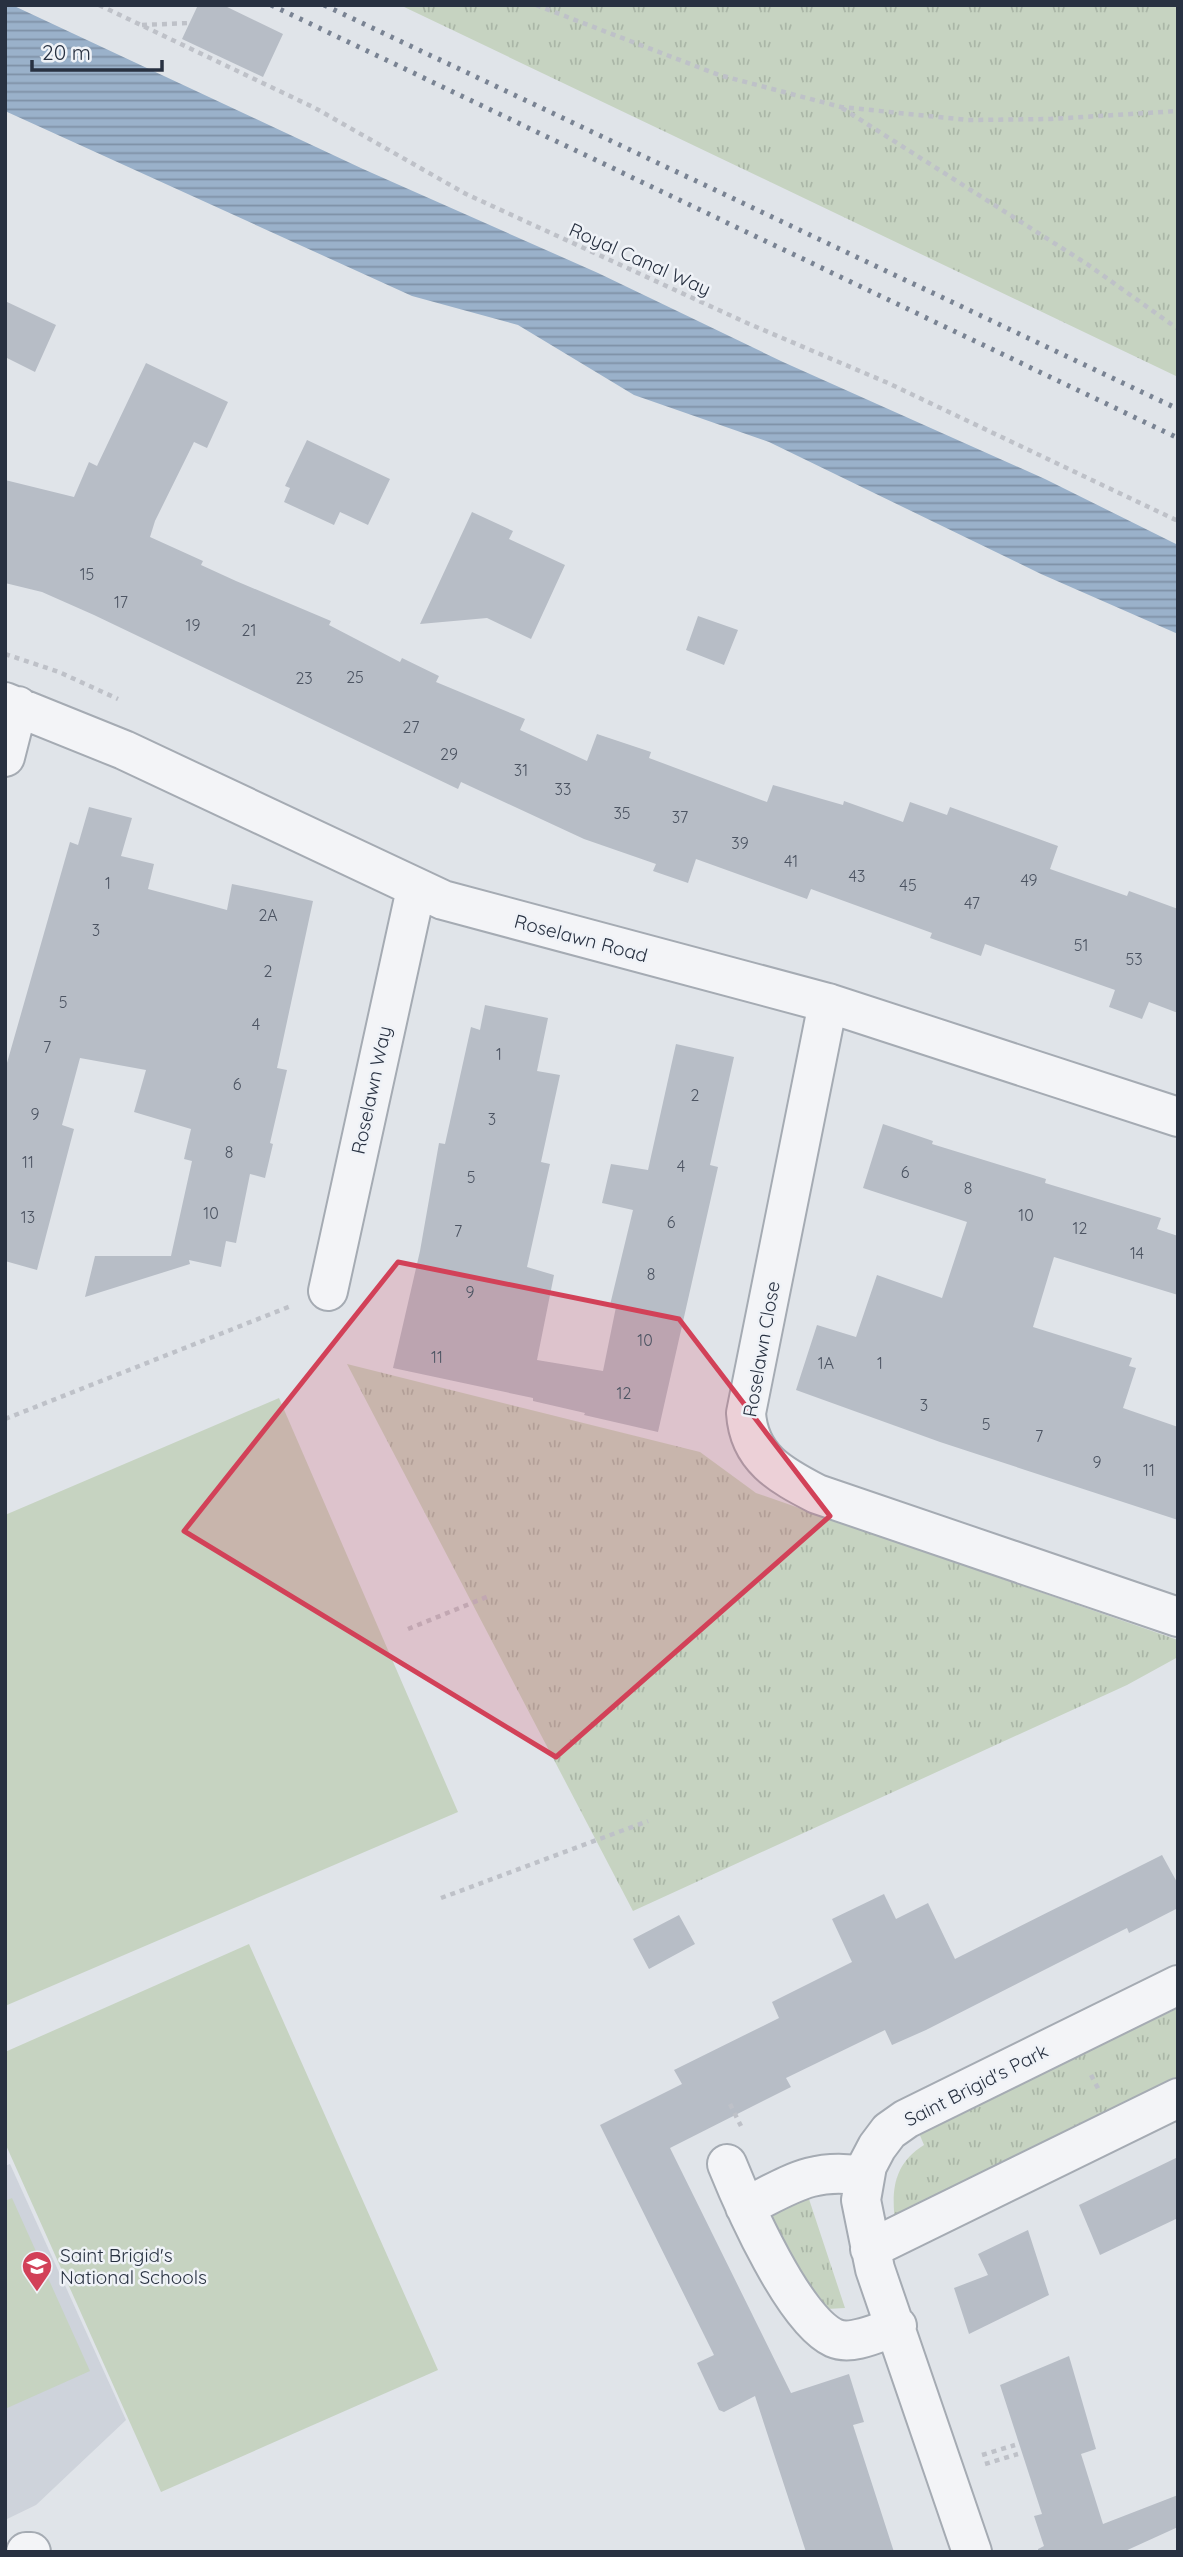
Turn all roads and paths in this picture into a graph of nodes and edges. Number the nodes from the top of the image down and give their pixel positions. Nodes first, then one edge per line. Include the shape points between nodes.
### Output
1 (99, 5) edge
2 (536, 5) edge
3 (190, 23) dead end
4 (141, 25) junction
5 (841, 107) junction
6 (1178, 111) edge
7 (1178, 329) edge
8 (1178, 521) edge
9 (5, 654) edge
10 (122, 701) dead end
11 (12, 704) edge
12 (5, 757) edge
13 (416, 889) junction
14 (828, 1003) junction
15 (1178, 1117) edge
16 (328, 1291) joint
17 (5, 1419) edge
18 (489, 1596) dead end
19 (1178, 1617) edge
20 (408, 1629) dead end
21 (648, 1821) dead end
22 (441, 1898) dead end
23 (1178, 1985) edge
24 (1071, 2036) junction
25 (1178, 2098) edge
26 (1118, 2127) junction
27 (727, 2164) dead end
28 (864, 2176) junction
29 (745, 2207) junction
30 (870, 2249) junction
31 (897, 2326) junction
32 (1015, 2445) dead end
33 (1018, 2454) dead end
34 (978, 2456) dead end
35 (981, 2465) dead end
36 (972, 2552) edge

1 - 4 path, Royal Canal Way
2 - 5 path via 719,75
3 - 4 path
4 - 8 path, Royal Canal Way via 316,108 466,194 888,383
5 - 6 path via 968,120
5 - 7 path via 1087,264
9 - 10 path
11 - 12 street
11 - 13 street, Roselawn Road via 124,750
13 - 14 street, Roselawn Road via 464,906
13 - 16 street, Roselawn Way
14 - 15 street, Roselawn Road
14 - 19 street, Roselawn Close via 746,1413 752,1446 791,1481 817,1494
16 - 17 path
18 - 20 path
21 - 22 path
23 - 24 street, Saint Brigid's Park
24 - 26 path
24 - 28 street, Saint Brigid's Park via 889,2130
25 - 26 street
26 - 30 street
27 - 29 street
28 - 29 street via 834,2171 810,2177
28 - 30 street, Saint Brigid's Park via 861,2200
29 - 31 street via 812,2322 835,2339 852,2340
30 - 31 street, Saint Brigid's Park
31 - 36 street, Saint Brigid's Park
32 - 34 path
33 - 35 path

